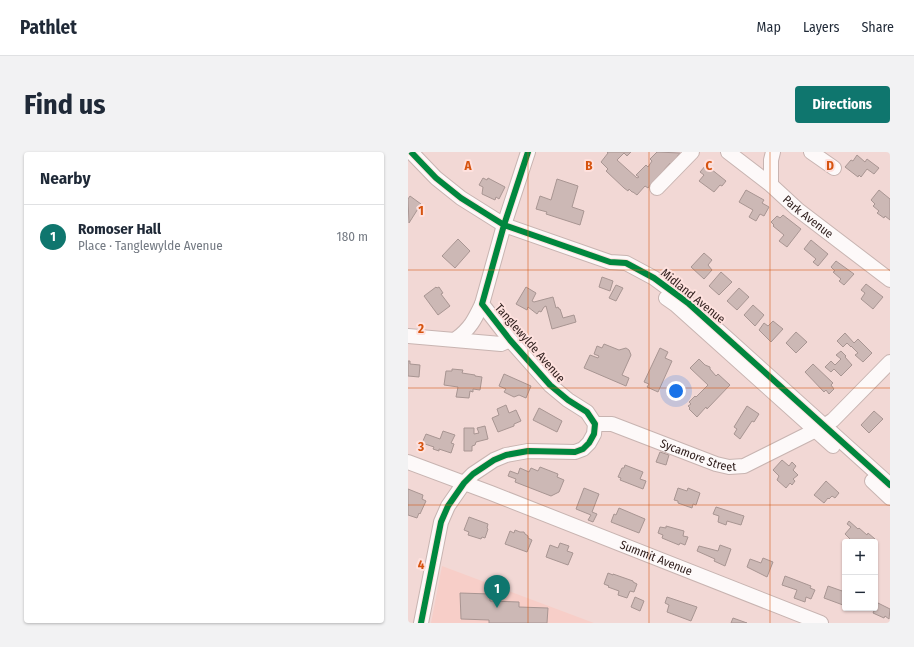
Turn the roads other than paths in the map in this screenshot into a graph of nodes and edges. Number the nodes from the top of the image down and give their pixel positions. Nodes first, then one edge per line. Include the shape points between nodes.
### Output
1 (411, 152) edge
2 (528, 152) edge
3 (692, 152) edge
4 (728, 152) edge
5 (811, 152) edge
6 (772, 156) edge
7 (408, 160) edge
8 (746, 166) junction
9 (834, 168) dead end
10 (771, 185) junction
11 (657, 188) dead end
12 (504, 226) junction
13 (890, 280) edge
14 (482, 304) junction
15 (408, 336) edge
16 (456, 339) junction
17 (510, 340) junction
18 (890, 362) edge
19 (595, 424) junction
20 (819, 428) junction
21 (408, 462) edge
22 (484, 467) junction
23 (464, 483) junction
24 (890, 485) edge
25 (491, 493) junction
26 (890, 498) edge
27 (408, 620) edge
28 (421, 623) edge
29 (821, 623) edge

1 - 12 street, Midland Avenue via 436,178
2 - 12 street, Tanglewylde Avenue
3 - 11 street
4 - 8 street, Park Avenue
5 - 9 street
6 - 8 street via 762,164
6 - 10 street
7 - 12 street, Midland Avenue via 430,183 457,205 485,223
8 - 10 street, Park Avenue
10 - 13 street, Park Avenue via 797,209
12 - 14 street, Tanglewylde Avenue
12 - 20 street, Midland Avenue via 610,262 626,263 654,278 688,302
14 - 16 street via 466,332
14 - 17 street, Tanglewylde Avenue
15 - 16 street
16 - 17 street via 501,344
17 - 19 street, Tanglewylde Avenue via 550,385 586,412
18 - 20 street, Sycamore Street via 833,420
19 - 20 street, Sycamore Street via 612,424 729,467 744,466
19 - 22 street via 594,434 583,449 575,452 517,452 500,457
20 - 24 street, Midland Avenue
20 - 26 street, Midland Avenue
21 - 23 street, Summit Avenue
22 - 23 street
22 - 25 street via 485,484
23 - 25 street, Summit Avenue
23 - 28 street via 448,506 441,522
25 - 29 street, Summit Avenue
27 - 28 street

